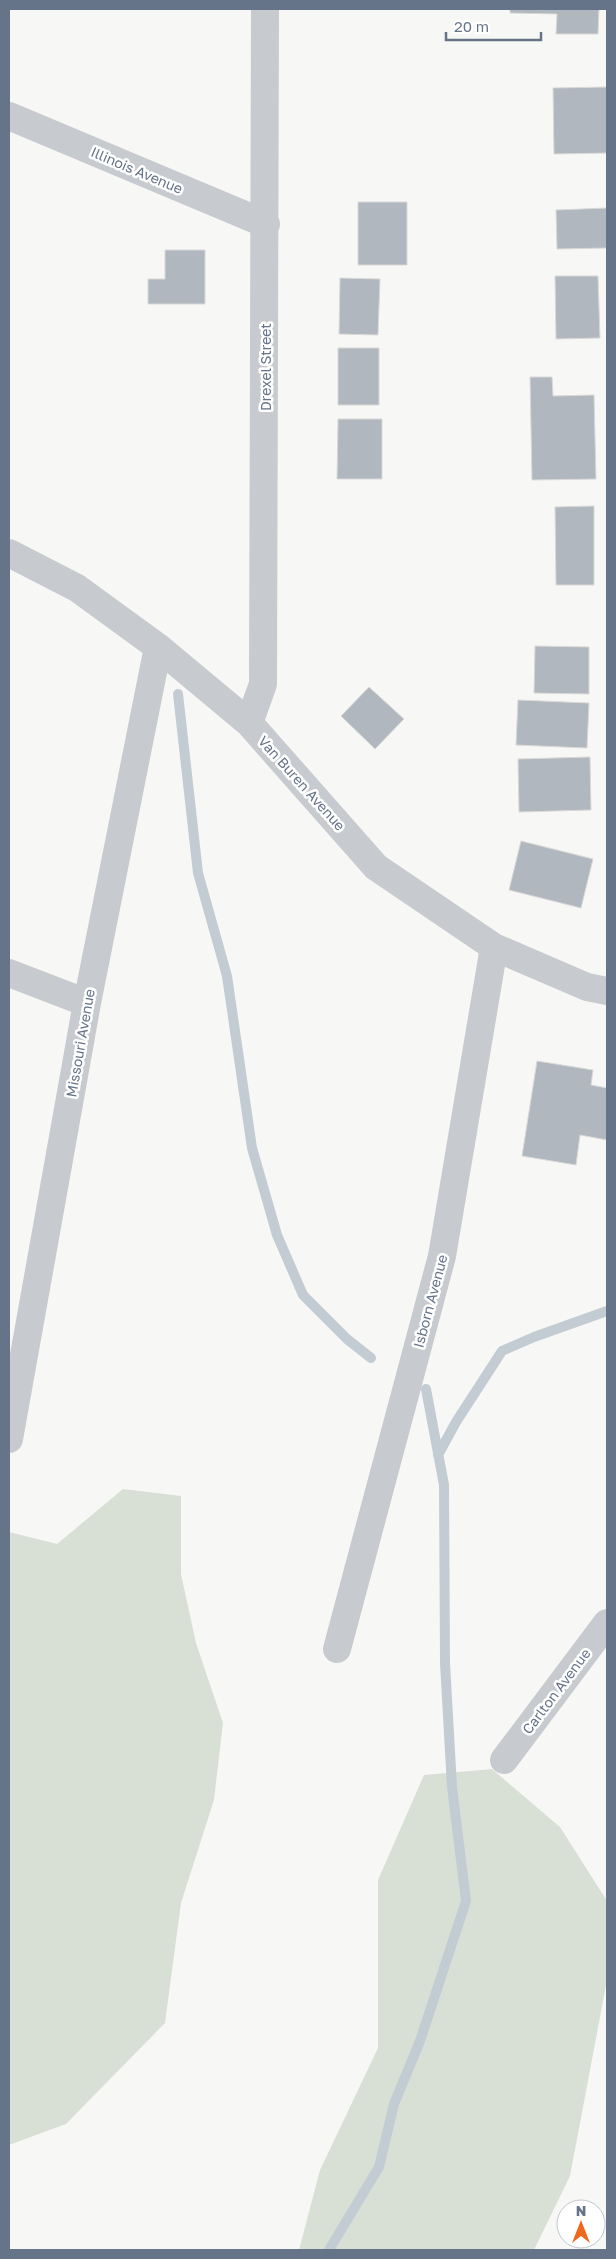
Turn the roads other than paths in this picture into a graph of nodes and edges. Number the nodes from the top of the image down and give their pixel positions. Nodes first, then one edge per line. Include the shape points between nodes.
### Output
1 (265, 9) edge
2 (9, 116) edge
3 (266, 224) junction
4 (9, 553) edge
5 (158, 648) junction
6 (249, 723) junction
7 (494, 947) junction
8 (9, 973) edge
9 (607, 991) edge
10 (87, 1003) junction
11 (9, 1439) edge
12 (607, 1623) edge
13 (337, 1649) dead end
14 (504, 1760) dead end

1 - 3 street, Drexel Street
2 - 3 street, Illinois Avenue
3 - 6 street, Drexel Street via 262,684
4 - 5 street, Van Buren Avenue via 77,588
5 - 6 street, Van Buren Avenue
5 - 10 street, Missouri Avenue
6 - 7 street, Van Buren Avenue via 376,867
7 - 9 street, Van Buren Avenue via 587,987
7 - 13 street, Isborn Avenue via 442,1256
8 - 10 street
10 - 11 street, Missouri Avenue
12 - 14 street, Carlton Avenue

